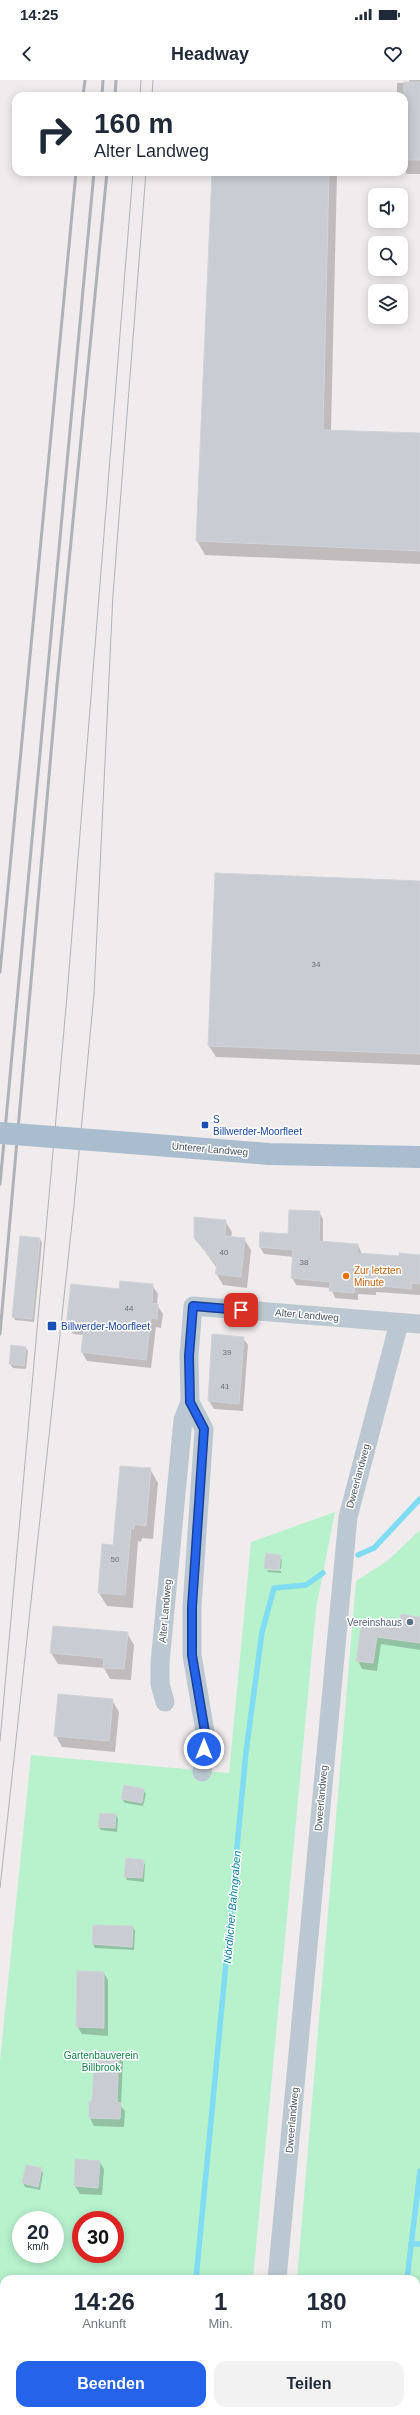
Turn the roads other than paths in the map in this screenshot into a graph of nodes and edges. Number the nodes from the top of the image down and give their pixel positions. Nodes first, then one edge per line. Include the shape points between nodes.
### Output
1 (0, 1133) edge
2 (420, 1157) edge
3 (399, 1323) junction
4 (420, 1324) edge
5 (190, 1402) junction
6 (165, 1702) dead end
7 (202, 1772) dead end
8 (277, 2275) edge

1 - 2 main road, Unterer Landweg, bridge via 269,1154
3 - 4 street, Alter Landweg
3 - 5 street, Alter Landweg via 193,1306 189,1356
3 - 8 street, Dweerlandweg via 348,1517
5 - 6 street, Alter Landweg via 183,1420 160,1663 160,1684
5 - 7 street, Alter Landweg via 204,1429 192,1607 192,1655 206,1738

